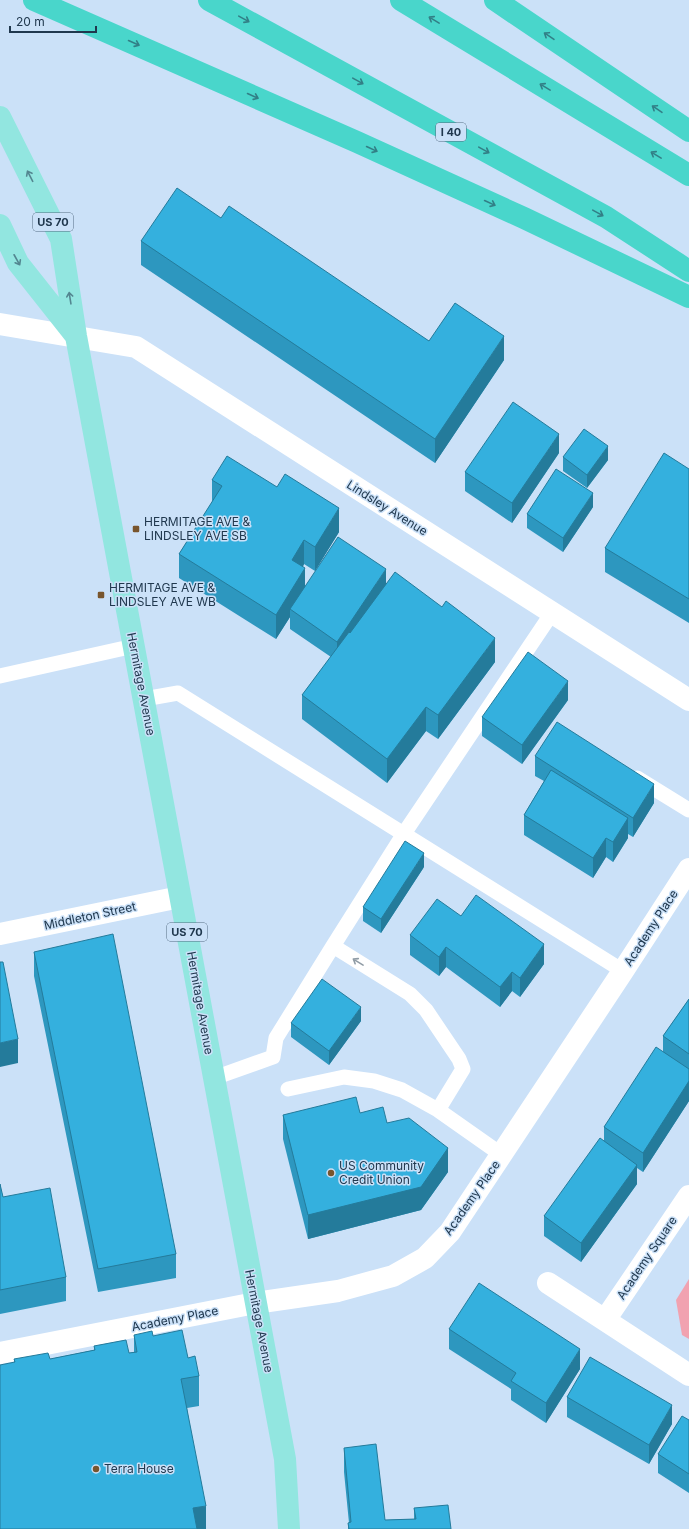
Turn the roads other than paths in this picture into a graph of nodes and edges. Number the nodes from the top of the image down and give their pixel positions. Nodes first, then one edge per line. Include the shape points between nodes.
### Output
1 (34, 0) edge
2 (209, 0) edge
3 (401, 0) edge
4 (495, 0) edge
5 (0, 117) edge
6 (689, 131) edge
7 (689, 175) edge
8 (0, 225) edge
9 (689, 271) edge
10 (689, 297) edge
11 (0, 324) edge
12 (76, 336) junction
13 (552, 613) junction
14 (134, 646) junction
15 (0, 676) edge
16 (144, 699) junction
17 (689, 700) edge
18 (623, 769) edge
19 (689, 810) edge
20 (403, 835) junction
21 (689, 868) edge
22 (180, 897) junction
23 (0, 934) edge
24 (333, 946) junction
25 (624, 971) junction
26 (214, 1078) junction
27 (288, 1089) dead end
28 (438, 1110) junction
29 (502, 1155) junction
30 (689, 1196) edge
31 (548, 1283) dead end
32 (256, 1303) junction
33 (605, 1320) junction
34 (0, 1353) edge
35 (689, 1375) edge
36 (289, 1529) edge

1 -> 10 highway via 357,142
2 -> 9 highway, I 40 via 599,213
7 -> 3 highway
6 -> 4 highway
12 -> 5 main road, Hermitage Avenue / US 70 via 61,239
8 -> 12 main road, Hermitage Avenue / US 70 via 18,263
11 - 12 street, Lindsley Avenue
12 - 13 street, Lindsley Avenue via 136,347
12 - 14 main road, Hermitage Avenue / US 70
13 - 17 street, Lindsley Avenue
13 - 20 lane
14 - 15 lane
14 - 16 main road, Hermitage Avenue / US 70
16 - 20 lane via 178,693
16 - 22 main road, Hermitage Avenue / US 70
18 - 19 lane
20 - 24 lane
20 - 25 lane
21 - 25 street, Academy Place
22 - 23 street, Middleton Street
22 - 26 main road, Hermitage Avenue / US 70
24 - 26 lane via 276,1038 273,1056
28 -> 24 lane via 463,1069 459,1059 426,1010 410,994
25 - 29 street, Academy Place
26 - 32 main road, Hermitage Avenue / US 70
27 - 28 lane via 344,1077 374,1080 402,1090
28 - 29 lane
29 - 32 street, Academy Place via 450,1232 425,1258 393,1276 338,1292
30 - 33 street, Academy Square
31 - 33 street
32 - 34 street, Academy Place
32 - 36 main road, Hermitage Avenue / US 70 via 284,1459
33 - 35 street

